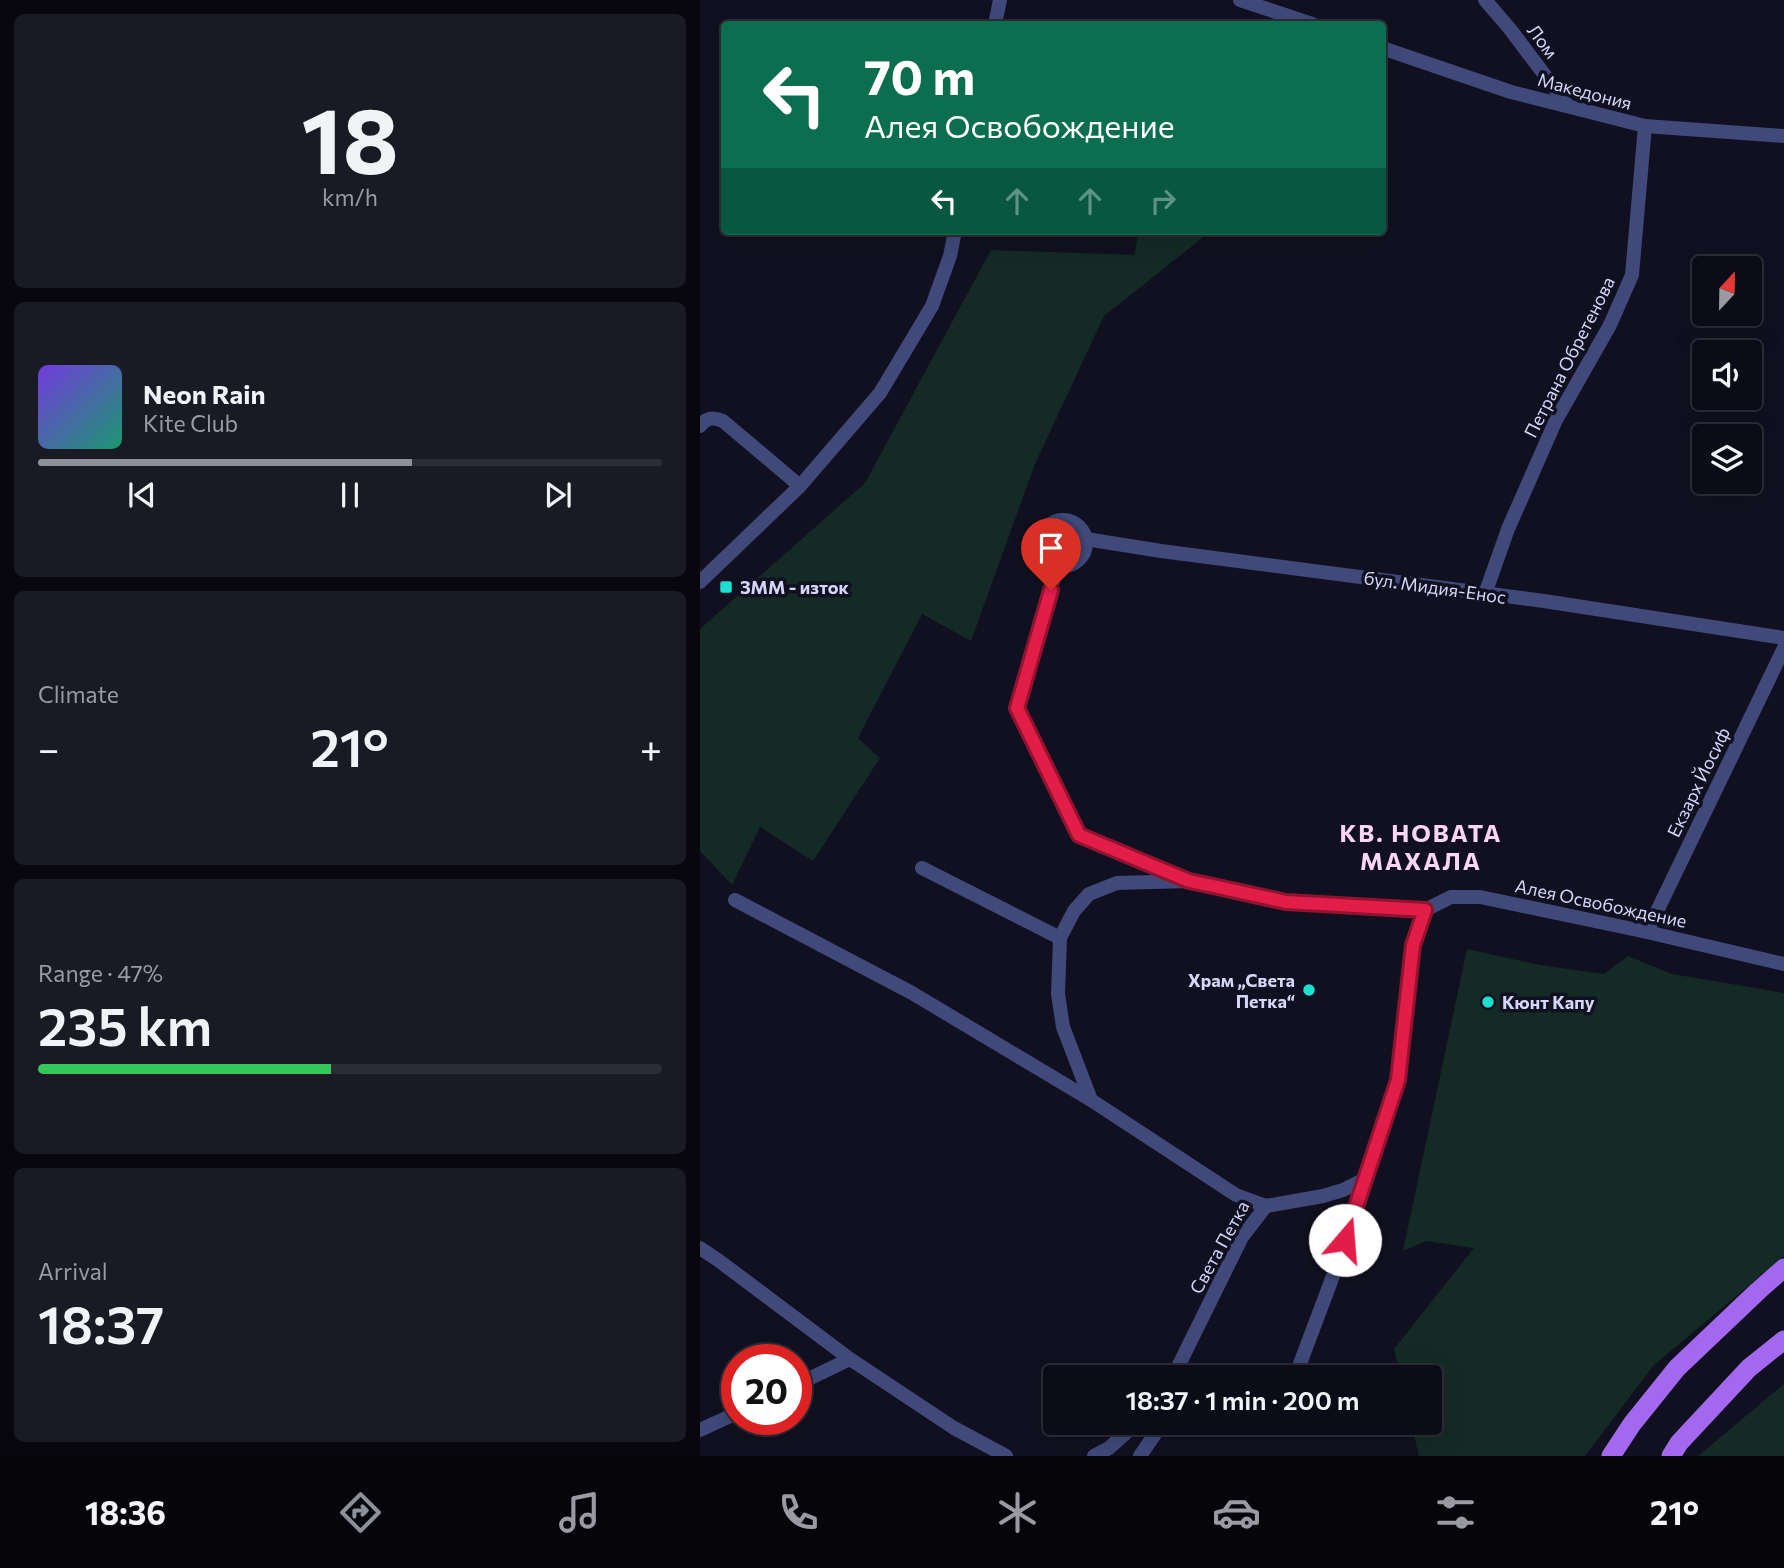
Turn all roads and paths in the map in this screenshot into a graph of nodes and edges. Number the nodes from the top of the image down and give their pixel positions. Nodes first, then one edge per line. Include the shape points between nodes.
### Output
1 (1000, 0) edge
2 (1240, 0) edge
3 (1485, 0) edge
4 (996, 21) edge
5 (1303, 21) edge
6 (1386, 49) edge
7 (1568, 106) junction
8 (1645, 126) junction
9 (1784, 136) edge
10 (954, 235) edge
11 (700, 426) edge
12 (800, 486) junction
13 (1086, 539) junction
14 (1057, 566) junction
15 (700, 582) edge
16 (1485, 594) junction
17 (1784, 638) edge
18 (1784, 648) edge
19 (922, 868) dead end
20 (1189, 881) junction
21 (735, 900) dead end
22 (1425, 910) junction
23 (1647, 932) junction
24 (1060, 938) junction
25 (1784, 964) edge
26 (1091, 1100) junction
27 (1365, 1179) junction
28 (1266, 1206) junction
29 (700, 1248) edge
30 (1784, 1268) edge
31 (1784, 1340) edge
32 (850, 1360) junction
33 (1179, 1365) edge
34 (1299, 1365) edge
35 (812, 1378) edge
36 (721, 1420) edge
37 (700, 1430) edge
38 (1124, 1435) edge
39 (1154, 1435) edge
40 (1006, 1456) edge
41 (1094, 1456) edge
42 (1140, 1456) edge
43 (1611, 1456) edge
44 (1671, 1456) edge

1 - 4 street
2 - 5 street
3 - 7 street, Лом
6 - 7 street, Македония via 1511,92
7 - 8 street, Македония
8 - 9 street, Македония
8 - 16 street, Петрана Обретенова via 1633,275 1556,420
10 - 12 street via 932,306 880,393
11 - 12 street via 706,419 723,421
12 - 15 street
13 - 14 street via 1082,557 1065,567
13 - 14 street via 1071,521 1060,519 1043,530 1041,551
13 - 16 street, бул. Мидия-Енос
14 - 20 street via 1017,708 1079,835
16 - 17 street, бул. Мидия-Енос
18 - 23 street, Екзарх Йосиф
19 - 24 street
20 - 22 street, Алея Освобождение via 1286,902
20 - 24 street, Алея Освобождение via 1117,883 1089,894
21 - 26 street, Света Петка via 912,993
22 - 23 street, Алея Освобождение via 1451,897 1480,897
22 - 27 street via 1413,945 1398,1080
23 - 25 street, Алея Освобождение
24 - 26 street, Алея Освобождение via 1058,994 1063,1027
26 - 28 street, Света Петка via 1236,1195
27 - 28 street via 1323,1196
27 - 34 street
28 - 33 street, Света Петка via 1242,1237
29 - 32 street
30 - 43 main road via 1677,1368
31 - 44 main road via 1749,1368
32 - 35 street
32 - 40 street
36 - 37 street
38 - 41 street
39 - 42 street

